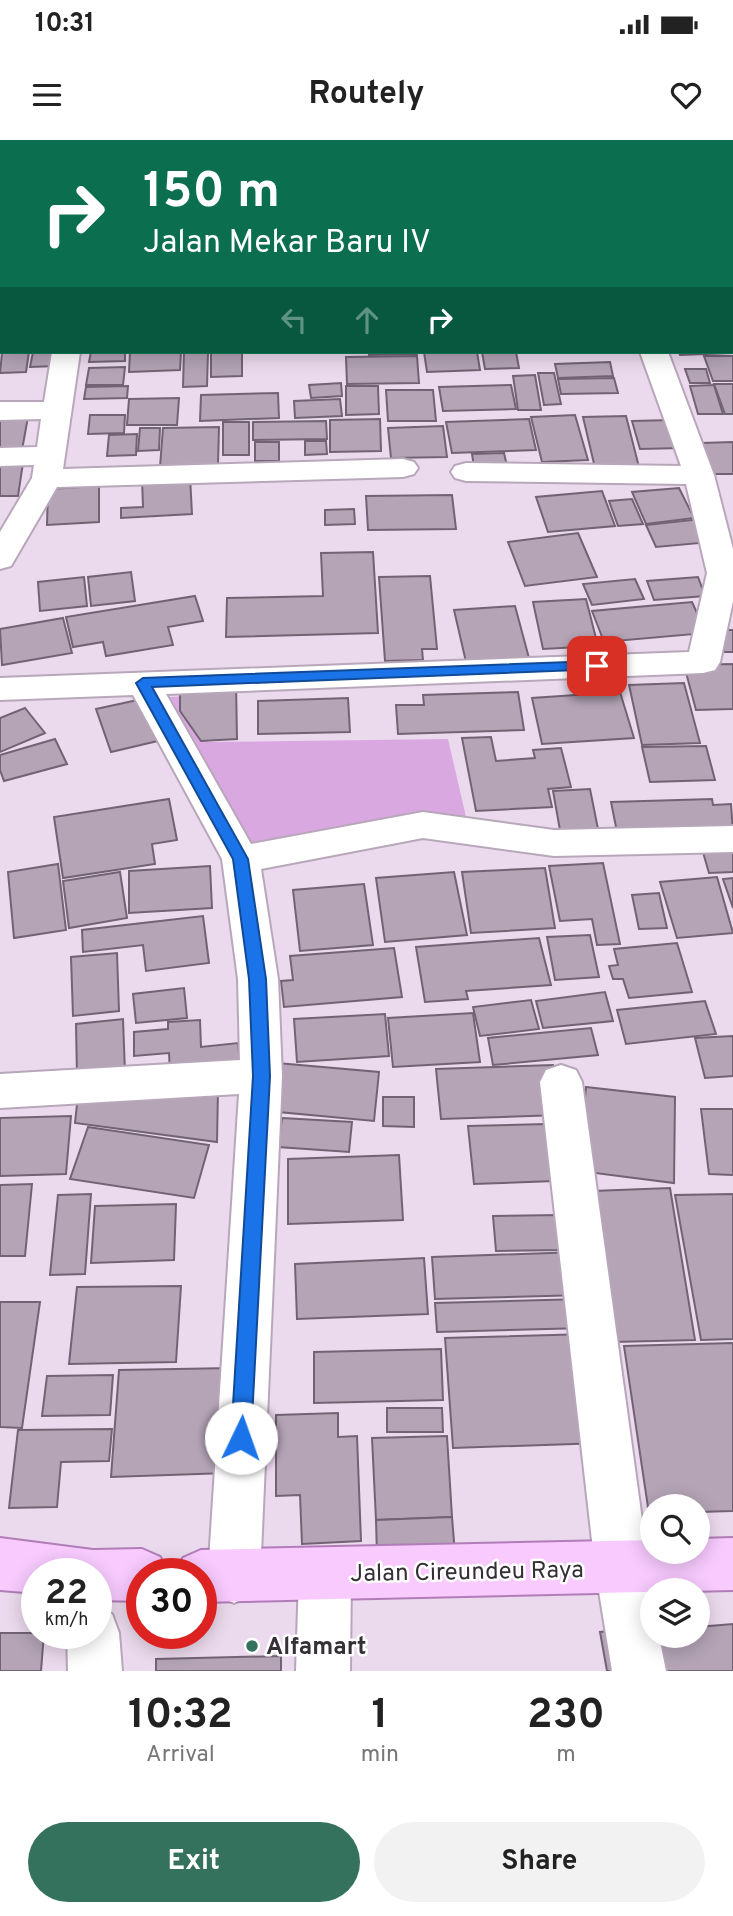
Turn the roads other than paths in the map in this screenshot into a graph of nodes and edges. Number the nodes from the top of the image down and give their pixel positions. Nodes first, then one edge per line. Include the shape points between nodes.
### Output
1 (66, 354) edge
2 (655, 354) edge
3 (57, 410) junction
4 (0, 411) edge
5 (0, 457) edge
6 (403, 468) dead end
7 (466, 472) dead end
8 (699, 475) junction
9 (43, 479) junction
10 (0, 506) edge
11 (0, 559) edge
12 (728, 572) edge
13 (718, 662) edge
14 (143, 683) junction
15 (1, 687) edge
16 (733, 839) edge
17 (241, 859) junction
18 (261, 1076) junction
19 (561, 1082) dead end
20 (0, 1091) edge
21 (733, 1563) edge
22 (0, 1564) edge
23 (21, 1566) edge
24 (621, 1567) junction
25 (325, 1575) junction
26 (217, 1577) edge
27 (94, 1649) edge
28 (95, 1671) edge
29 (323, 1671) edge
30 (639, 1671) edge

1 - 3 street
2 - 8 street
3 - 4 street
3 - 9 street
5 - 9 street
6 - 9 street
7 - 8 street
8 - 12 street
9 - 10 street
9 - 11 street
12 - 13 street
13 - 14 street
14 - 15 street
14 - 17 street
16 - 17 street via 554,843 424,825
17 - 18 street via 258,979
18 - 20 street
18 - 26 street
19 - 24 street
21 - 24 main road, Jalan Cireundeu Raya
22 - 23 main road
24 - 25 main road, Jalan Cireundeu Raya
24 - 30 street
25 - 26 main road, Jalan Cireundeu Raya
25 - 29 street
27 - 28 street

